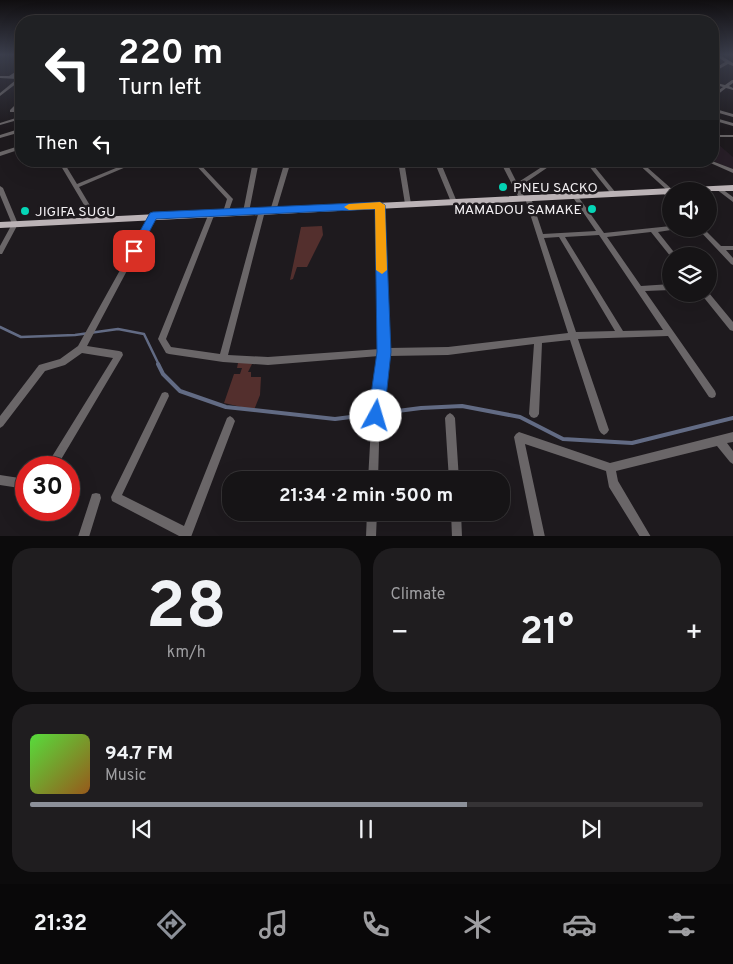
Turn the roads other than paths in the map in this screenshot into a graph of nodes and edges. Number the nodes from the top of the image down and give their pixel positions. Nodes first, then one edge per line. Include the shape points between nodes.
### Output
1 (733, 81) edge
2 (15, 83) edge
3 (719, 85) edge
4 (726, 87) junction
5 (733, 89) edge
6 (719, 92) edge
7 (0, 95) edge
8 (719, 111) edge
9 (733, 116) edge
10 (15, 120) edge
11 (719, 120) edge
12 (0, 124) edge
13 (733, 125) edge
14 (15, 132) edge
15 (719, 136) edge
16 (733, 136) edge
17 (0, 137) edge
18 (15, 149) edge
19 (0, 154) edge
20 (719, 165) edge
21 (63, 167) edge
22 (120, 167) edge
23 (200, 167) edge
24 (255, 167) edge
25 (286, 167) edge
26 (402, 167) edge
27 (439, 167) edge
28 (506, 167) edge
29 (546, 167) edge
30 (592, 167) edge
31 (643, 167) edge
32 (733, 171) edge
33 (516, 186) junction
34 (662, 186) edge
35 (75, 187) junction
36 (0, 188) edge
37 (718, 188) joint
38 (733, 188) edge
39 (662, 193) edge
40 (614, 194) junction
41 (575, 196) junction
42 (525, 198) junction
43 (733, 200) edge
44 (454, 202) junction
45 (408, 204) junction
46 (380, 205) junction
47 (262, 211) junction
48 (273, 211) junction
49 (226, 212) junction
50 (246, 212) junction
51 (212, 213) junction
52 (153, 216) junction
53 (95, 219) junction
54 (15, 224) junction
55 (0, 225) edge
56 (662, 229) edge
57 (653, 230) junction
58 (602, 234) junction
59 (561, 235) junction
60 (540, 236) junction
61 (709, 237) edge
62 (667, 247) edge
63 (720, 248) junction
64 (733, 248) edge
65 (0, 252) edge
66 (733, 262) edge
67 (662, 288) edge
68 (640, 289) junction
69 (712, 302) edge
70 (733, 328) edge
71 (670, 333) junction
72 (621, 334) junction
73 (573, 336) junction
74 (538, 340) junction
75 (81, 349) junction
76 (384, 352) junction
77 (223, 358) junction
78 (712, 394) dead end
79 (165, 396) dead end
80 (534, 414) dead end
81 (450, 418) dead end
82 (230, 421) dead end
83 (0, 423) edge
84 (604, 430) dead end
85 (733, 437) edge
86 (719, 441) junction
87 (57, 456) edge
88 (733, 458) edge
89 (610, 468) junction
90 (373, 471) edge
91 (453, 471) edge
92 (0, 480) edge
93 (15, 482) edge
94 (96, 498) dead end
95 (372, 521) edge
96 (457, 521) edge
97 (187, 535) edge
98 (84, 536) edge
99 (371, 536) edge
100 (458, 536) edge
101 (540, 536) edge
102 (646, 536) edge

1 - 4 street
2 - 7 street
3 - 4 street
4 - 5 street
4 - 6 street
8 - 9 street
10 - 12 street
11 - 13 street
14 - 17 street
15 - 16 street
18 - 19 street
20 - 32 street
21 - 35 street
22 - 35 street
23 - 49 street via 230,199
24 - 50 street
25 - 48 street
26 - 45 street
27 - 44 street
28 - 33 street
29 - 33 street
30 - 40 street
31 - 34 street
33 - 42 street
35 - 53 street
36 - 54 street
37 - 38 main road
37 - 43 street
39 - 40 main road
40 - 41 main road
41 - 42 main road
41 - 58 street
42 - 44 main road
42 - 60 street
44 - 45 main road
45 - 46 main road
46 - 48 main road
46 - 76 street
47 - 48 main road
47 - 50 main road
47 - 77 street
49 - 50 main road
49 - 51 main road
51 - 52 main road
51 - 77 street via 162,339 169,350
52 - 53 main road
52 - 75 street
53 - 54 main road
54 - 55 main road
54 - 65 street
56 - 57 street
57 - 58 street
57 - 62 street
58 - 59 street
58 - 68 street
59 - 60 street
59 - 72 street
60 - 73 street
61 - 63 street
63 - 64 street
63 - 66 street
67 - 68 street
68 - 71 street
69 - 70 street
71 - 72 street
71 - 78 street
72 - 73 street
73 - 74 street
73 - 84 street
74 - 76 street via 448,351
74 - 80 street
75 - 83 street via 62,362 42,368
75 - 87 street via 119,355
76 - 77 street via 268,361
76 - 90 street via 376,412
79 - 97 street via 116,498
81 - 91 street
82 - 97 street
85 - 86 street
86 - 88 street
86 - 89 street
89 - 101 street via 519,437
89 - 102 street via 613,483
92 - 93 street
94 - 98 street
95 - 99 street
96 - 100 street

